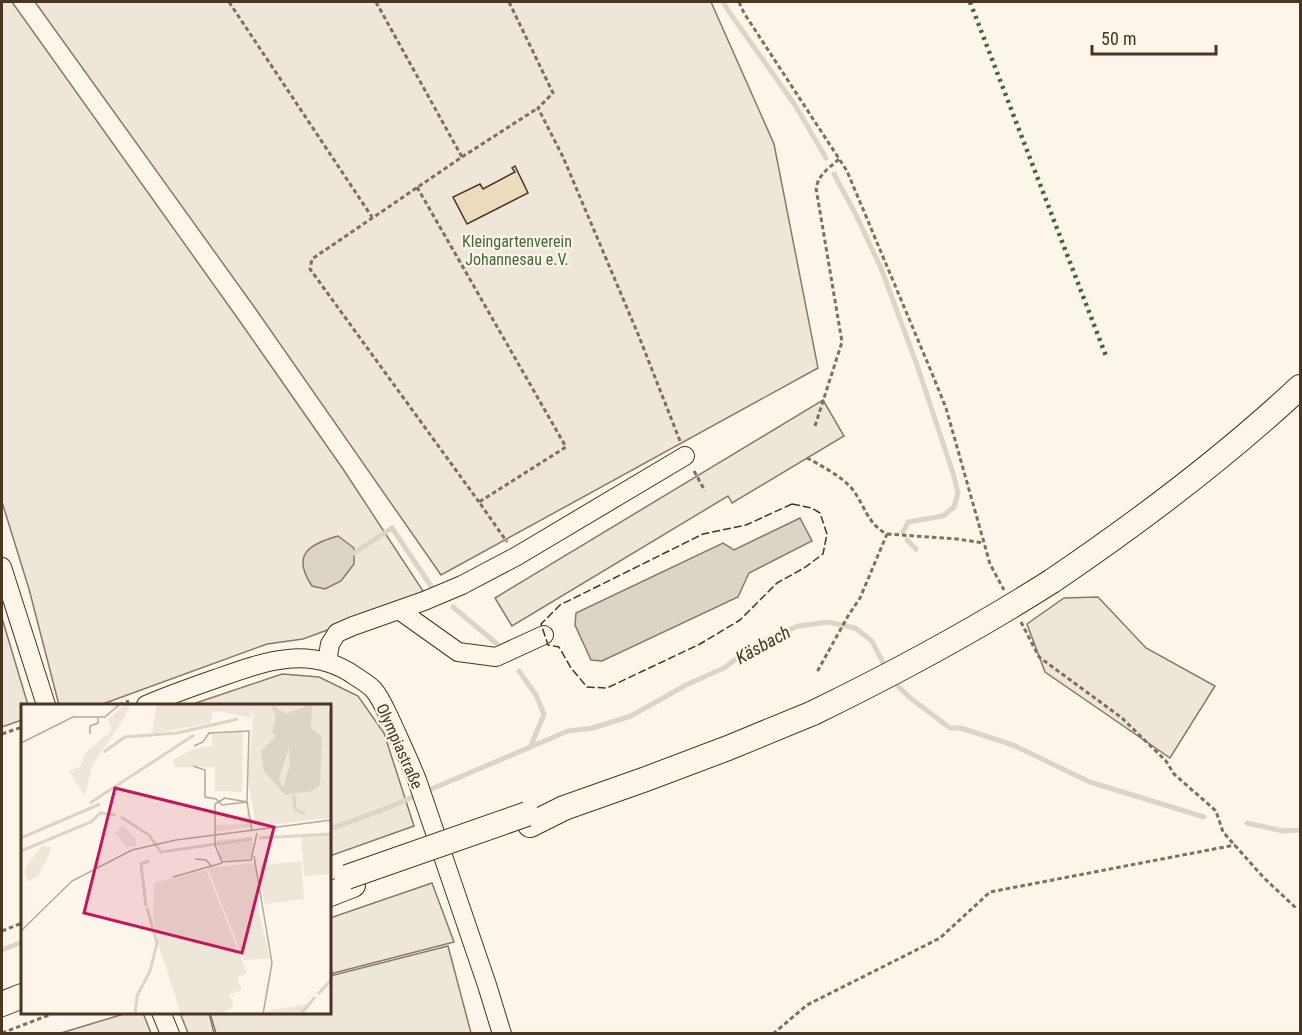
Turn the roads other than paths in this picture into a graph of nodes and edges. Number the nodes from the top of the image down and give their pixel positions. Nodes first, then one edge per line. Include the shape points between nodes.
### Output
1 (1300, 387) edge
2 (685, 456) road end
3 (2, 567) edge
4 (399, 610) junction
5 (544, 635) dead end
6 (327, 662) junction
7 (140, 702) edge
8 (46, 704) edge
9 (340, 885) edge
10 (21, 996) edge
11 (2, 1004) edge
12 (21, 1008) edge
13 (162, 1014) edge
14 (2, 1016) edge
15 (170, 1034) edge
16 (502, 1034) edge

1 - 9 main road, bridge via 1238,443 1140,520 1006,611 910,665 728,748
2 - 4 street via 517,556 462,585
3 - 8 street
4 - 5 street via 458,652 496,657
4 - 6 street via 337,633 330,644
6 - 7 street, Olympiastraße via 307,657 270,661
6 - 16 street, Olympiastraße via 345,669 374,690 385,707 429,813
10 - 11 main road
12 - 14 main road
13 - 15 street

